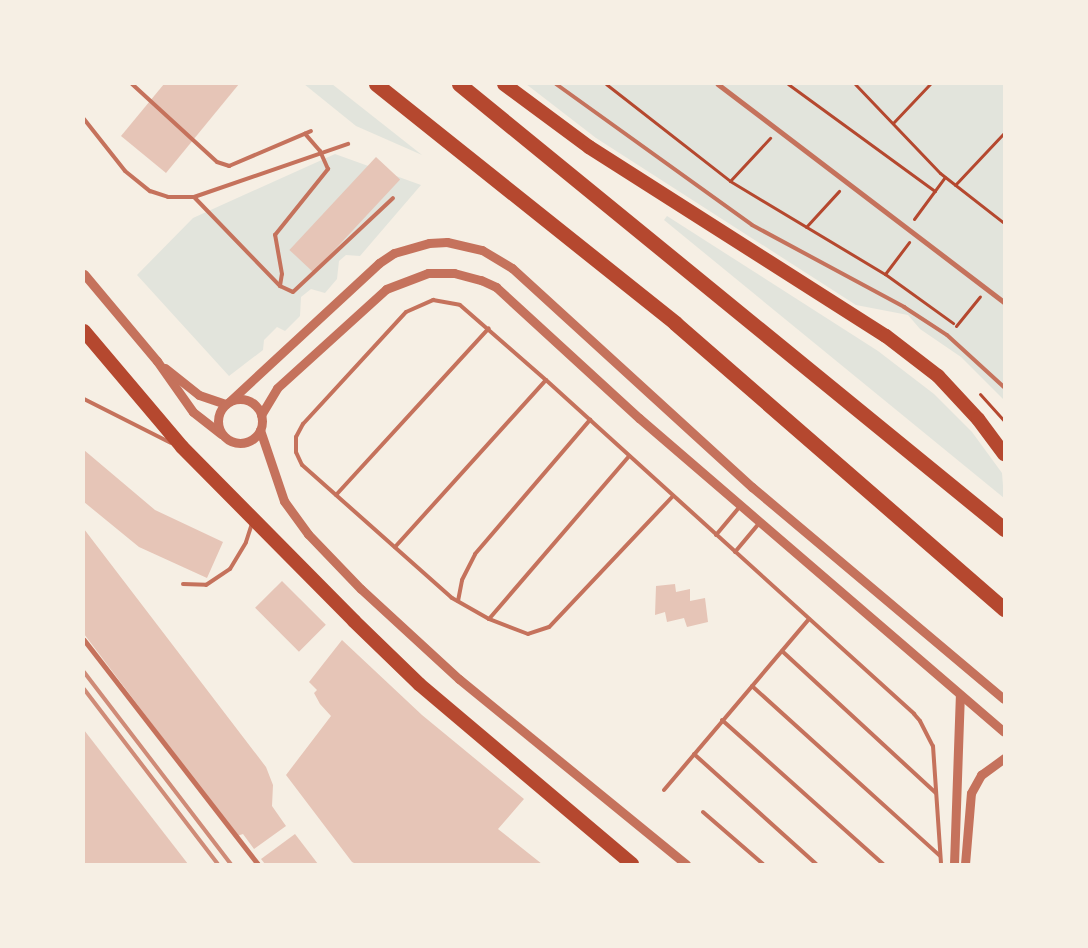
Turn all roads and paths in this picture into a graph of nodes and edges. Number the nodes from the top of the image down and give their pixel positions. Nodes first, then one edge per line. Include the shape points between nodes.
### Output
1 (132, 84) edge
2 (376, 84) edge
3 (459, 84) edge
4 (504, 84) edge
5 (556, 84) edge
6 (606, 84) edge
7 (718, 84) edge
8 (788, 84) edge
9 (855, 84) edge
10 (930, 84) edge
11 (84, 119) edge
12 (893, 124) junction
13 (778, 128) junction
14 (311, 131) dead end
15 (1004, 133) edge
16 (306, 134) junction
17 (348, 144) dead end
18 (320, 151) junction
19 (945, 177) junction
20 (730, 181) junction
21 (848, 181) junction
22 (955, 186) junction
23 (935, 191) junction
24 (194, 197) junction
25 (393, 198) dead end
26 (917, 215) dead end
27 (1004, 223) edge
28 (806, 227) junction
29 (916, 233) junction
30 (84, 274) edge
31 (885, 274) junction
32 (280, 286) junction
33 (986, 288) junction
34 (1004, 302) edge
35 (956, 326) junction
36 (489, 328) junction
37 (84, 331) edge
38 (962, 331) dead end
39 (157, 361) junction
40 (546, 380) junction
41 (1004, 387) edge
42 (84, 399) edge
43 (228, 403) junction
44 (261, 414) junction
45 (590, 420) junction
46 (260, 430) junction
47 (221, 434) junction
48 (182, 447) junction
49 (1004, 454) edge
50 (629, 456) junction
51 (336, 495) junction
52 (673, 496) junction
53 (741, 504) junction
54 (253, 519) junction
55 (760, 522) junction
56 (1004, 529) edge
57 (716, 534) junction
58 (395, 547) junction
59 (735, 552) junction
60 (183, 584) dead end
61 (458, 601) junction
62 (1004, 609) edge
63 (489, 619) junction
64 (809, 619) junction
65 (84, 640) edge
66 (782, 651) junction
67 (752, 686) junction
68 (960, 694) junction
69 (1004, 699) edge
70 (722, 720) junction
71 (1004, 732) edge
72 (694, 754) junction
73 (1004, 758) edge
74 (664, 790) dead end
75 (936, 792) junction
76 (704, 812) dead end
77 (940, 856) junction
78 (258, 864) edge
79 (632, 864) edge
80 (686, 864) edge
81 (763, 864) edge
82 (816, 864) edge
83 (883, 864) edge
84 (941, 864) edge
85 (954, 864) edge
86 (965, 864) edge

1 - 16 lane via 217,162 228,166
2 - 62 highway via 675,323
3 - 56 highway
4 - 49 highway via 589,147 886,336 938,376 978,419
5 - 41 lane via 752,225 940,330
6 - 20 path
7 - 13 street
8 - 23 path
9 - 12 path
10 - 12 path
11 - 24 lane via 119,164 150,191 168,197
12 - 19 path
13 - 20 path
13 - 21 street
14 - 16 lane
15 - 22 path
16 - 18 lane
17 - 18 lane
18 - 24 lane
18 - 32 lane via 327,164 326,173 275,236 282,274
19 - 22 path
19 - 23 path
20 - 28 path
21 - 28 path
21 - 29 street
22 - 27 path
23 - 26 path
24 - 32 lane
25 - 32 lane via 298,290 288,291
28 - 31 path
29 - 31 path
29 - 33 street
30 - 39 street
31 - 35 path
33 - 34 street
33 - 35 path
35 - 38 path
36 - 40 lane
36 - 51 lane
36 - 51 lane via 452,301 433,300 414,306 303,424 295,444 298,459
37 - 48 highway
39 - 43 street via 199,394
39 - 47 street via 193,412
40 - 45 lane
40 - 58 lane
42 - 48 lane
43 - 44 street via 249,401
43 - 47 street via 218,415
43 - 69 street via 379,263 394,253 438,242 482,250 512,268 752,487
44 - 46 street
44 - 53 street via 276,388 386,289 428,273 461,274 496,287 639,418
45 - 50 lane
45 - 61 lane via 475,554 462,580
46 - 47 street via 255,437 242,443 234,443
46 - 80 street via 284,501 308,534 355,582 459,679
48 - 54 highway
50 - 52 lane
50 - 63 lane
51 - 58 lane
52 - 57 lane
52 - 63 lane via 542,632 528,634
53 - 55 street
53 - 57 lane
54 - 60 lane via 246,542 230,569 206,585
54 - 79 highway via 419,684
55 - 59 lane
55 - 68 street
57 - 59 lane
58 - 61 lane
59 - 64 lane
61 - 63 lane
64 - 66 lane
64 - 75 lane via 920,721 933,746
65 - 78 street
66 - 67 lane
66 - 75 lane
67 - 70 lane
67 - 77 lane
68 - 71 street
68 - 85 street
70 - 72 lane
70 - 83 lane
72 - 74 lane
72 - 82 lane
73 - 86 street via 982,775 971,794
75 - 77 lane
76 - 81 lane
77 - 84 lane

